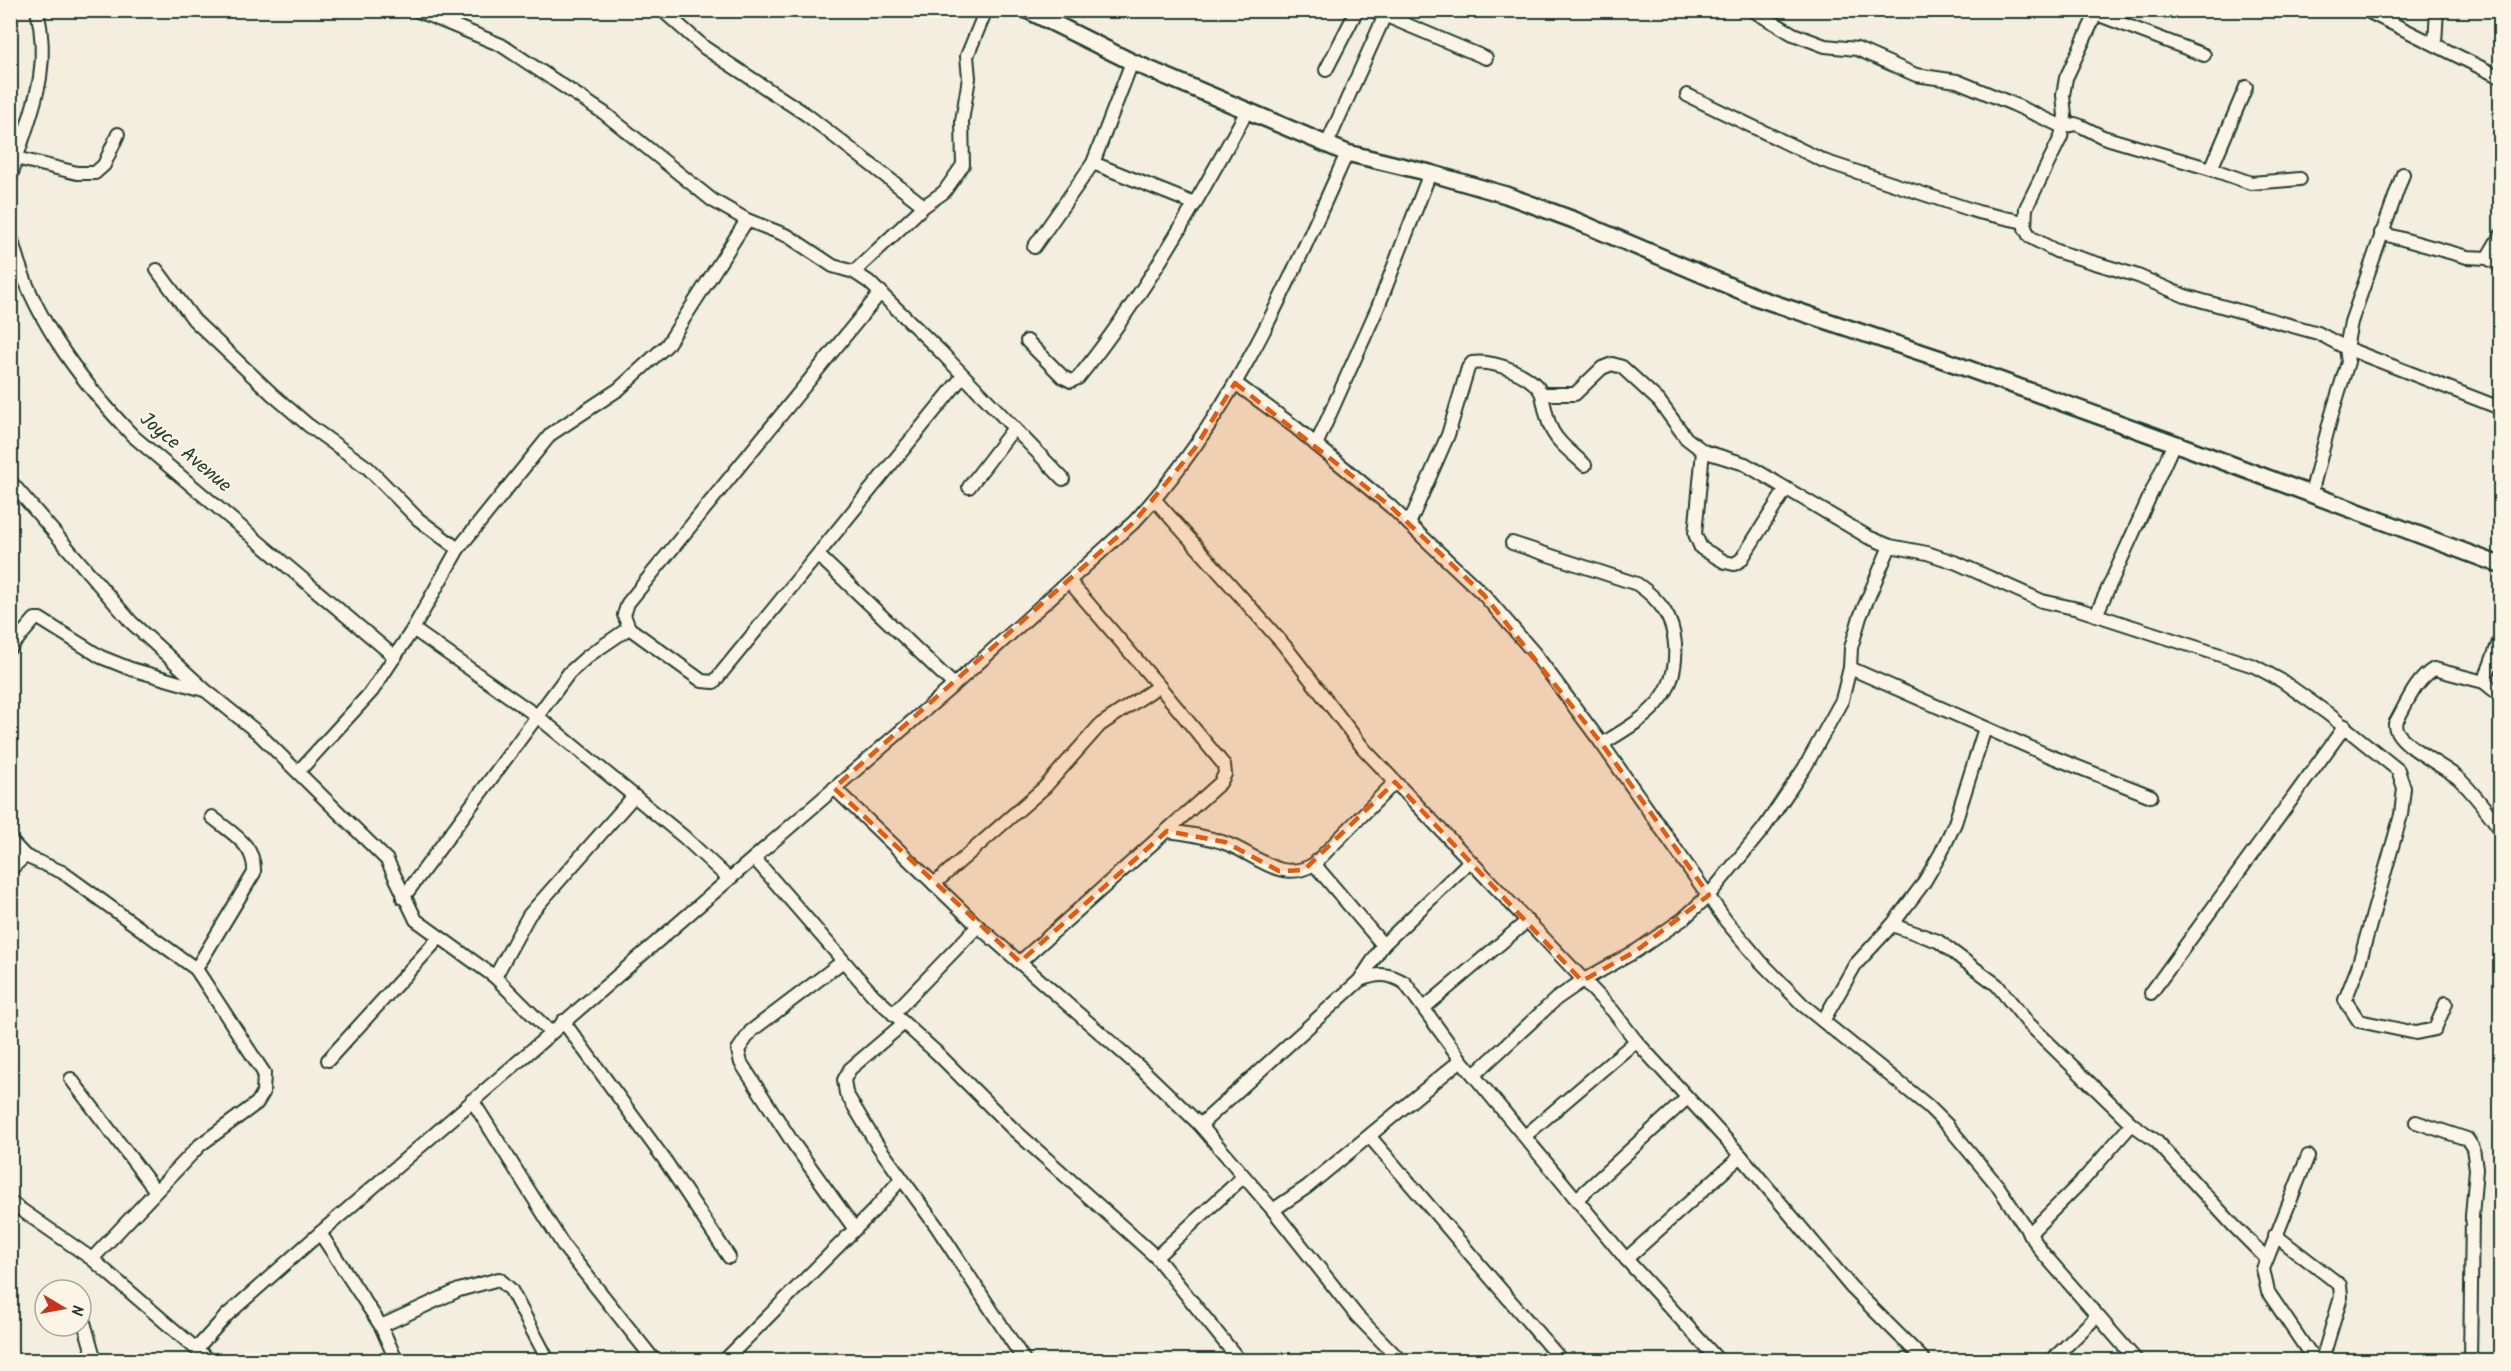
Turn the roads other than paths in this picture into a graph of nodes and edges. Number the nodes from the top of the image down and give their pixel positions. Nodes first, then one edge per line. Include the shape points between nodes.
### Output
1 (37, 10) edge
2 (416, 10) edge
3 (662, 10) edge
4 (987, 10) edge
5 (1027, 10) edge
6 (1357, 10) edge
7 (1372, 10) edge
8 (1752, 10) edge
9 (2365, 10) edge
10 (2437, 10) edge
11 (2091, 13) edge
12 (1385, 15) junction
13 (2435, 43) junction
14 (2204, 55) dead end
15 (1486, 58) dead end
16 (1132, 62) junction
17 (1326, 70) dead end
18 (2500, 77) edge
19 (2246, 87) dead end
20 (1687, 95) dead end
21 (1247, 111) junction
22 (2063, 128) junction
23 (118, 134) dead end
24 (1327, 144) junction
25 (1347, 153) junction
26 (16, 158) junction
27 (1093, 163) junction
28 (2211, 168) junction
29 (1431, 173) junction
30 (2403, 174) dead end
31 (2300, 179) dead end
32 (10, 180) edge
33 (1195, 204) junction
34 (924, 206) junction
35 (747, 220) junction
36 (2024, 222) junction
37 (10, 232) edge
38 (2381, 233) junction
39 (2500, 236) edge
40 (1034, 247) dead end
41 (2487, 258) junction
42 (13, 260) edge
43 (2500, 266) edge
44 (157, 270) dead end
45 (854, 272) junction
46 (881, 292) junction
47 (1027, 341) dead end
48 (2346, 348) junction
49 (963, 376) junction
50 (1236, 383) junction
51 (1542, 393) junction
52 (2500, 408) edge
53 (1014, 428) junction
54 (2174, 443) junction
55 (1316, 445) junction
56 (1703, 451) junction
57 (1585, 465) dead end
58 (1063, 479) dead end
59 (10, 481) edge
60 (969, 488) dead end
61 (1786, 489) junction
62 (2311, 494) junction
63 (1155, 500) junction
64 (1409, 524) junction
65 (1512, 543) dead end
66 (1890, 546) junction
67 (458, 549) junction
68 (818, 555) junction
69 (2500, 565) edge
70 (1069, 581) junction
71 (2096, 615) junction
72 (629, 628) junction
73 (413, 629) junction
74 (2500, 639) edge
75 (10, 648) edge
76 (395, 657) junction
77 (1850, 669) junction
78 (2484, 682) junction
79 (954, 685) junction
80 (1159, 686) junction
81 (205, 690) junction
82 (2500, 695) edge
83 (537, 716) junction
84 (2345, 726) junction
85 (1985, 728) junction
86 (1602, 744) junction
87 (299, 771) junction
88 (1395, 782) junction
89 (834, 788) junction
90 (634, 796) junction
91 (2151, 796) dead end
92 (212, 817) dead end
93 (2500, 829) edge
94 (1167, 831) junction
95 (10, 840) edge
96 (26, 856) junction
97 (754, 858) junction
98 (1470, 862) junction
99 (1314, 864) junction
100 (10, 870) edge
101 (729, 879) junction
102 (934, 884) junction
103 (1709, 895) junction
104 (403, 898) junction
105 (1526, 922) junction
106 (1892, 925) junction
107 (978, 926) junction
108 (439, 938) junction
109 (1383, 945) junction
110 (842, 962) junction
111 (1020, 962) junction
112 (196, 969) junction
113 (495, 977) junction
114 (1360, 980) junction
115 (1582, 981) junction
116 (2151, 993) dead end
117 (2446, 1003) dead end
118 (1424, 1008) junction
119 (893, 1014) junction
120 (563, 1021) junction
121 (1823, 1021) junction
122 (903, 1024) junction
123 (550, 1032) junction
124 (1636, 1041) junction
125 (327, 1060) dead end
126 (1461, 1060) junction
127 (1474, 1076) junction
128 (71, 1079) dead end
129 (1686, 1099) junction
130 (472, 1100) junction
131 (2416, 1122) dead end
132 (2132, 1124) junction
133 (1200, 1125) junction
134 (1525, 1136) junction
135 (1370, 1137) junction
136 (1741, 1156) junction
137 (2308, 1156) dead end
138 (1243, 1177) junction
139 (901, 1179) junction
140 (155, 1190) junction
141 (1578, 1198) junction
142 (10, 1202) edge
143 (1273, 1210) junction
144 (854, 1228) junction
145 (320, 1233) junction
146 (2029, 1234) junction
147 (2275, 1235) junction
148 (729, 1257) dead end
149 (1156, 1257) junction
150 (2266, 1258) junction
151 (92, 1259) junction
152 (1626, 1259) junction
153 (2097, 1316) junction
154 (381, 1326) junction
155 (89, 1338) edge
156 (197, 1348) junction
157 (95, 1360) edge
158 (209, 1360) edge
159 (396, 1360) edge
160 (548, 1360) edge
161 (654, 1360) edge
162 (725, 1360) edge
163 (1024, 1360) edge
164 (1239, 1360) edge
165 (1400, 1360) edge
166 (1562, 1360) edge
167 (1718, 1360) edge
168 (1924, 1360) edge
169 (2052, 1360) edge
170 (2136, 1360) edge
171 (2314, 1360) edge
172 (2322, 1360) edge
173 (2470, 1360) edge

1 - 26 street via 43,49 42,79
2 - 35 street via 501,45 604,113 692,186
3 - 34 street via 705,48 815,121
4 - 34 street via 967,56 963,165 944,192
5 - 16 main road
6 - 17 street
7 - 12 street
8 - 22 street via 1793,34 1825,46 1857,49 1916,75 1956,81
9 - 13 street
10 - 13 street
11 - 14 street
11 - 22 street via 2066,78
12 - 15 street
12 - 24 street
13 - 18 street
16 - 21 main road
16 - 27 street
19 - 28 street
20 - 36 street via 1824,161 1978,212
21 - 24 main road
21 - 33 street
22 - 28 street via 2075,124 2103,137
22 - 36 street via 2030,196
23 - 26 street via 104,165 95,173 77,173
24 - 25 main road
25 - 29 main road
25 - 50 street
26 - 32 street
27 - 33 street
27 - 40 street
28 - 31 street via 2251,183
29 - 54 main road via 1574,220 1767,301
29 - 55 street via 1378,307
30 - 38 street
33 - 47 street via 1108,340 1078,378 1071,381 1063,377
34 - 45 street
35 - 45 street via 788,236 833,266
35 - 67 street via 668,345 619,389 550,434
36 - 48 street via 2030,237 2056,251 2138,276 2186,296 2318,333
37 - 42 street, Joyce Avenue
38 - 41 street via 2467,257
38 - 48 street
39 - 41 street
41 - 43 street
42 - 76 street, Joyce Avenue via 56,340 100,400 133,436
44 - 67 street via 194,320 272,394 368,468 418,519
45 - 46 street
46 - 49 street
46 - 72 street via 628,603 624,615
48 - 52 street
48 - 62 street via 2348,362
49 - 53 street
49 - 68 street
50 - 55 street
50 - 63 street via 1202,438
51 - 56 street via 1575,394 1602,368 1617,364 1659,401 1686,438
51 - 57 street via 1553,435
51 - 64 street via 1529,378 1481,362 1472,363 1448,435
53 - 58 street
53 - 60 street
54 - 62 main road
54 - 71 street
55 - 64 street
56 - 61 street via 1745,464
56 - 61 street via 1695,534 1701,548 1725,562 1734,564 1741,560
59 - 81 street via 105,595
61 - 66 street
62 - 69 main road
63 - 70 street
63 - 88 street via 1284,645 1364,749
64 - 86 street via 1484,594
65 - 86 street via 1637,584 1664,608 1674,630 1676,670 1672,684 1648,713
66 - 71 street via 1957,562 2042,601
66 - 77 street via 1860,617
67 - 73 street
68 - 72 street via 714,682 702,681
68 - 79 street
70 - 79 street
70 - 80 street
71 - 84 street via 2254,666
72 - 83 street via 578,663
73 - 76 street
73 - 83 street
74 - 78 street
75 - 81 street via 35,619 40,619 101,657
76 - 87 street via 372,692
77 - 85 street
77 - 103 street via 1842,700 1805,767 1764,828
78 - 82 street
78 - 93 street via 2434,669 2418,684 2395,730 2408,744 2459,779
79 - 89 street
80 - 94 street via 1224,765 1225,774
80 - 102 street via 1100,725 1045,787
81 - 87 street
83 - 90 street
83 - 104 street
84 - 116 street
84 - 117 street via 2398,770 2404,788 2395,836 2345,1000 2359,1021 2416,1033 2435,1029
85 - 91 street
85 - 106 street via 1950,833 1923,884
86 - 103 street
87 - 104 street via 387,860
88 - 98 street
88 - 99 street
89 - 97 street
89 - 102 street
90 - 101 street
90 - 113 street via 529,915
92 - 112 street via 246,844 254,861 254,873
94 - 99 street via 1225,842 1280,871 1304,870
94 - 111 street
95 - 96 street
96 - 100 street
96 - 112 street via 62,872
97 - 101 street
97 - 110 street
98 - 105 street
98 - 109 street
99 - 109 street
101 - 120 street
102 - 107 street
103 - 115 street via 1683,919 1636,951
103 - 121 street via 1761,962
104 - 108 street via 416,920
105 - 115 street
105 - 118 street
106 - 121 street via 1855,965
106 - 132 street via 1938,941 1997,985 2028,1023
107 - 111 street
107 - 119 street
108 - 113 street
108 - 125 street
109 - 114 street
110 - 119 street
110 - 144 street via 751,1031 738,1050 741,1063 793,1143
111 - 133 street
112 - 140 street via 264,1073 263,1093 257,1103 200,1144
113 - 123 street
114 - 118 street via 1379,974 1396,978 1405,983
114 - 133 street
115 - 124 street via 1618,1016
115 - 127 street via 1556,999
118 - 126 street
119 - 122 street
120 - 123 street
120 - 148 street via 664,1159
121 - 146 street via 1948,1126 1992,1179
122 - 139 street via 850,1069 843,1086
122 - 149 street
123 - 130 street
124 - 129 street
124 - 134 street
126 - 127 street
126 - 135 street
127 - 134 street
128 - 140 street
129 - 136 street
129 - 141 street
130 - 145 street
130 - 161 street via 565,1248
131 - 173 street via 2467,1139 2473,1148 2476,1169
132 - 146 street
132 - 150 street via 2156,1140
133 - 138 street
134 - 141 street
135 - 143 street
135 - 166 street
136 - 152 street
136 - 168 street via 1851,1287
137 - 147 street
138 - 143 street
138 - 149 street
139 - 144 street
139 - 163 street
140 - 151 street
141 - 152 street
142 - 151 street
143 - 165 street via 1357,1316
144 - 162 street
145 - 154 street
145 - 156 street via 227,1315
146 - 153 street
147 - 150 street
147 - 172 street via 2340,1285 2341,1297
149 - 164 street
150 - 171 street via 2264,1276 2268,1292
151 - 156 street
152 - 167 street
153 - 169 street
153 - 170 street
154 - 159 street
154 - 160 street via 459,1290 499,1279 511,1290
155 - 157 street
156 - 158 street

